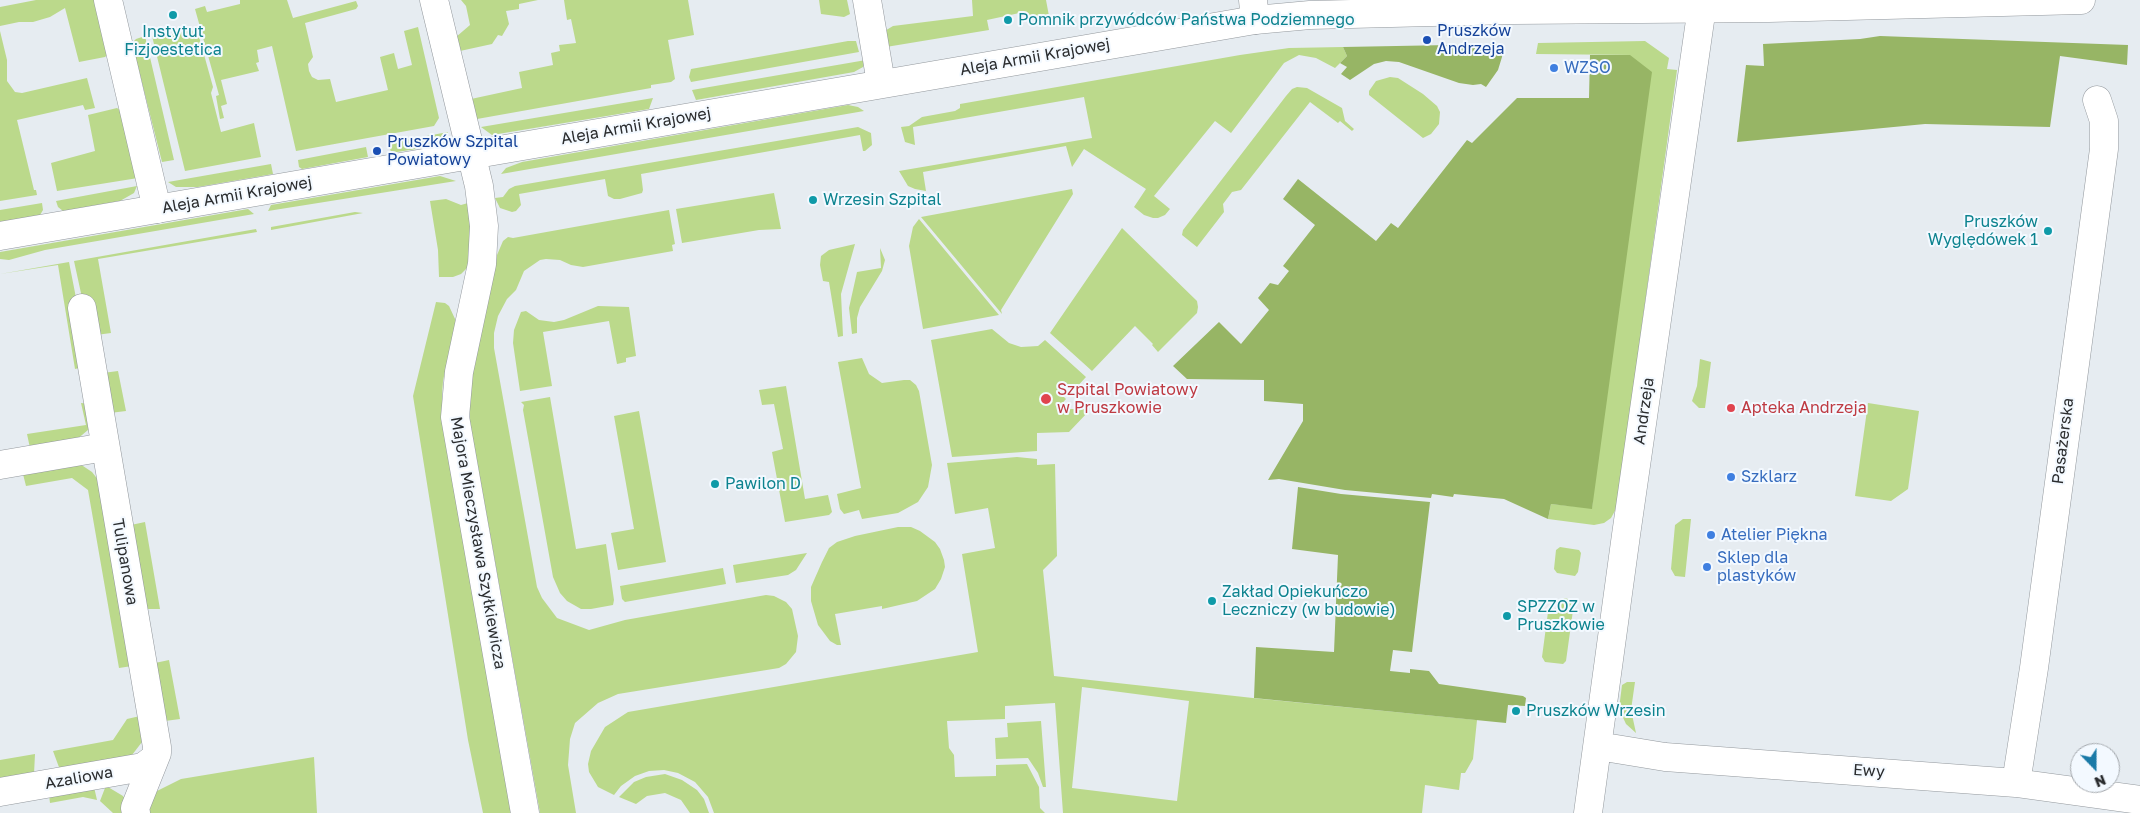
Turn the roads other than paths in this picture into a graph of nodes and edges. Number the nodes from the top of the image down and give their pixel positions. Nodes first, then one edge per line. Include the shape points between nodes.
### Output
1 (108, 0) edge
2 (434, 0) edge
3 (867, 0) edge
4 (2082, 0) edge
5 (1702, 4) edge
6 (1254, 10) edge
7 (881, 83) junction
8 (2097, 100) dead end
9 (471, 154) junction
10 (157, 209) junction
11 (0, 236) edge
12 (82, 308) dead end
13 (105, 447) junction
14 (0, 465) edge
15 (1598, 746) junction
16 (155, 758) junction
17 (2016, 783) junction
18 (0, 792) edge
19 (2140, 800) edge
20 (136, 813) edge
21 (525, 813) edge
22 (1588, 813) edge

1 - 10 street
2 - 9 street, Majora Mieczysława Szyłkiewicza
3 - 7 street
4 - 5 street, Aleja Armii Krajowej
5 - 6 street, Aleja Armii Krajowej via 1310,15
5 - 15 street, Andrzeja
6 - 7 street, Aleja Armii Krajowej
7 - 9 street, Aleja Armii Krajowej
8 - 17 street, Pasażerska via 2104,121 2104,149
9 - 10 street, Aleja Armii Krajowej
9 - 21 street, Majora Mieczysława Szyłkiewicza via 479,186 484,242 459,372 456,416
10 - 11 street, Aleja Armii Krajowej
12 - 13 street, Tulipanowa
13 - 14 street
13 - 16 street, Tulipanowa via 157,747
15 - 17 street, Ewy via 1665,757
15 - 22 street, Andrzeja
16 - 18 street, Azaliowa via 143,767
16 - 20 street, Tulipanowa via 135,808
17 - 19 street, Ewy

